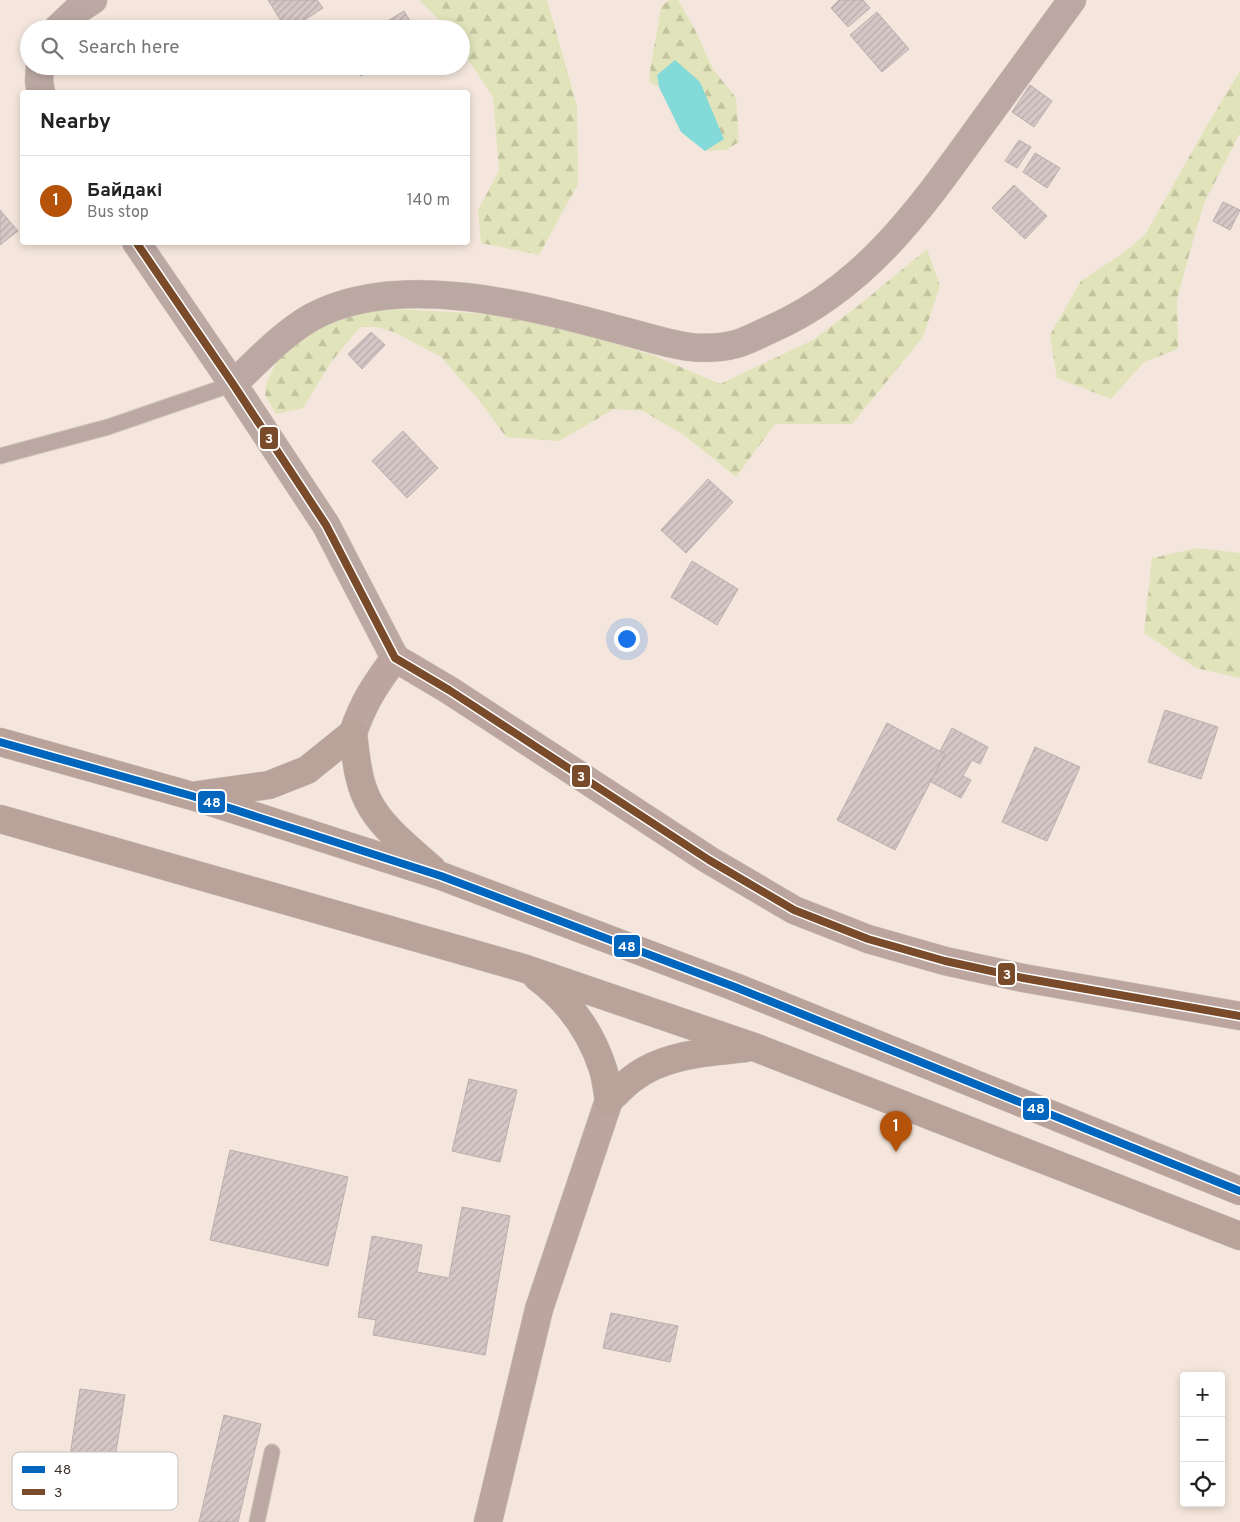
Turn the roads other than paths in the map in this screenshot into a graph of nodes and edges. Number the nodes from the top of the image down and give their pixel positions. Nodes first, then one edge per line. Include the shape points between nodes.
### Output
1 (92, 0) edge
2 (1072, 0) edge
3 (66, 20) edge
4 (39, 75) edge
5 (40, 90) edge
6 (138, 245) edge
7 (233, 384) junction
8 (0, 456) edge
9 (395, 658) junction
10 (353, 734) junction
11 (0, 742) edge
12 (192, 796) junction
13 (0, 819) edge
14 (441, 876) junction
15 (523, 968) junction
16 (1240, 1016) edge
17 (754, 1047) junction
18 (609, 1100) junction
19 (1240, 1191) edge
20 (1240, 1236) edge
21 (272, 1452) dead end
22 (257, 1522) edge
23 (488, 1522) edge

1 - 3 street
2 - 7 street via 902,229 858,275 792,320 738,344 689,348 541,309 480,298 385,296 344,304 312,318 284,337
4 - 5 street
6 - 7 street
7 - 8 lane via 108,427
7 - 9 street via 326,526
9 - 10 street via 361,709
9 - 16 street via 709,860 794,910 868,939 945,961
10 - 12 highway via 307,770 269,785
10 - 14 highway via 358,774 372,808 397,838
11 - 12 highway
12 - 14 highway
13 - 15 highway
14 - 19 highway via 735,987
15 - 17 highway
15 - 18 highway via 552,989 582,1022 604,1070
17 - 18 highway via 686,1054 633,1077
17 - 20 highway
18 - 23 street via 539,1309
21 - 22 lane

